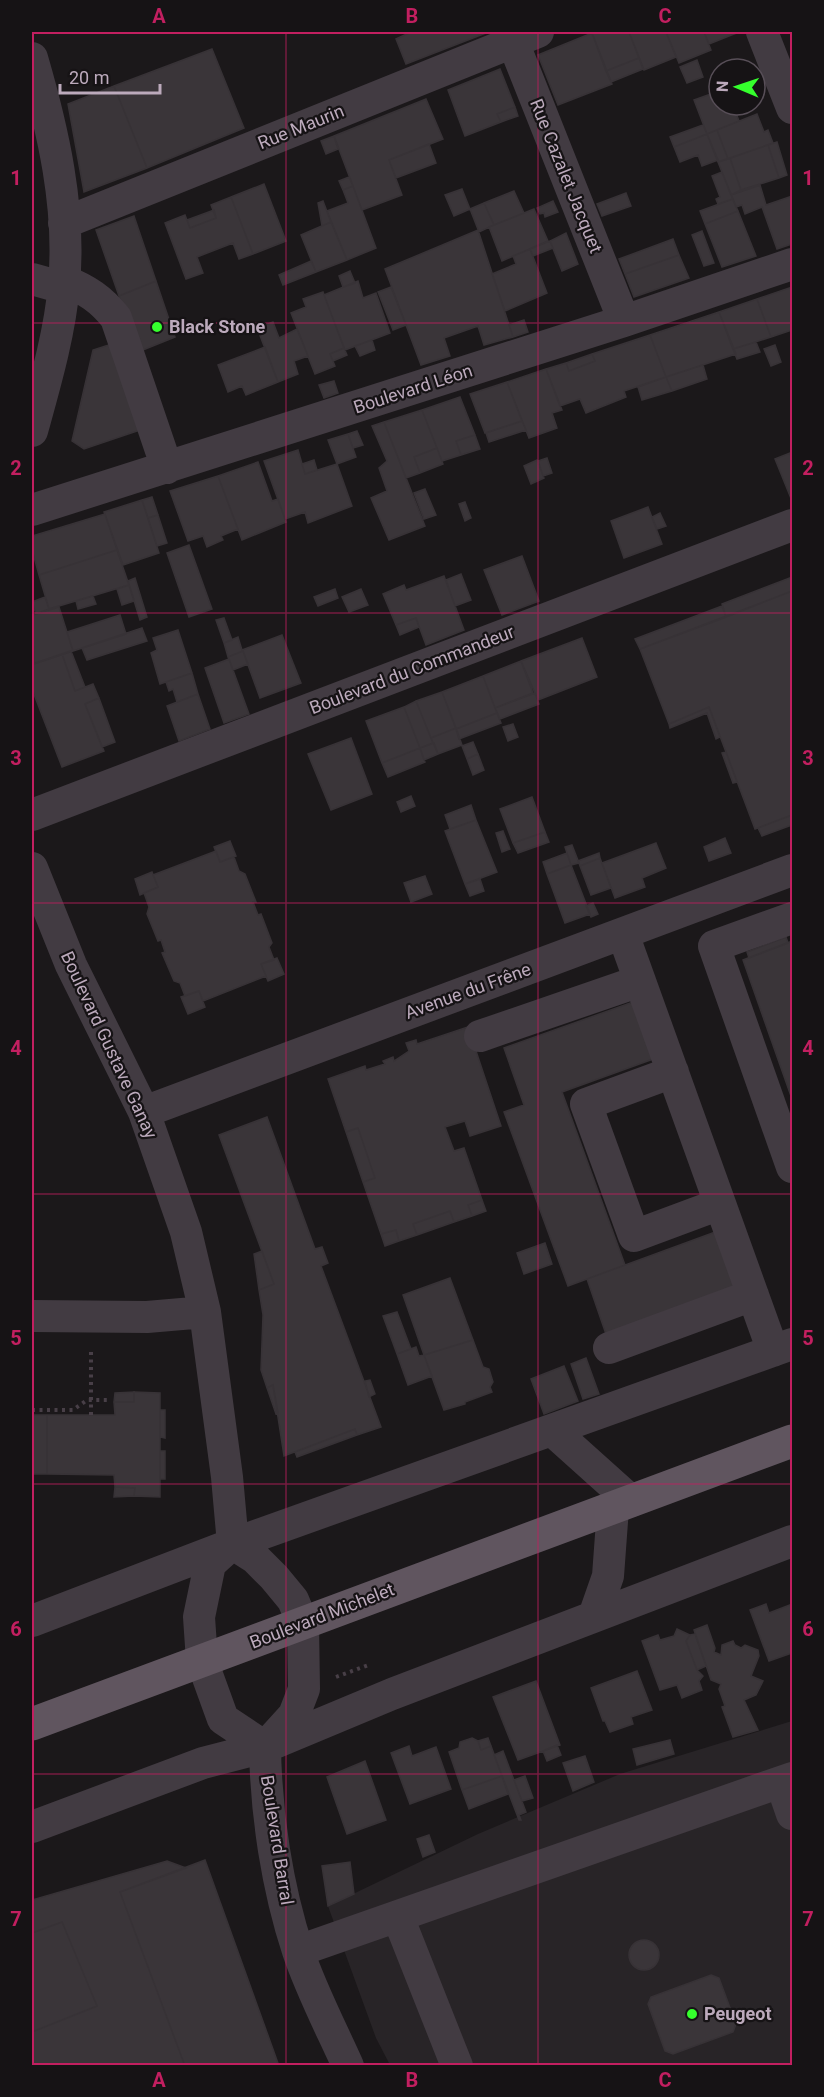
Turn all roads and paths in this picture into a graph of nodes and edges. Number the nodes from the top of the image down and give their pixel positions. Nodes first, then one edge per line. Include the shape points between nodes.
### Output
1 (762, 32) edge
2 (520, 35) edge
3 (32, 58) edge
4 (792, 108) edge
5 (44, 164) edge
6 (64, 223) junction
7 (792, 264) edge
8 (32, 279) edge
9 (64, 284) junction
10 (624, 321) junction
11 (32, 431) edge
12 (166, 468) junction
13 (32, 510) edge
14 (792, 525) edge
15 (32, 815) edge
16 (32, 868) edge
17 (792, 870) edge
18 (792, 918) edge
19 (623, 934) junction
20 (640, 981) junction
21 (480, 1036) dead end
22 (673, 1072) junction
23 (144, 1112) junction
24 (792, 1167) edge
25 (720, 1204) junction
26 (753, 1295) junction
27 (205, 1312) junction
28 (32, 1316) edge
29 (91, 1317) junction
30 (783, 1347) edge
31 (609, 1348) dead end
32 (91, 1400) junction
33 (107, 1400) dead end
34 (32, 1410) edge
35 (91, 1415) dead end
36 (553, 1431) junction
37 (792, 1441) edge
38 (622, 1504) junction
39 (792, 1541) edge
40 (233, 1544) junction
41 (594, 1616) junction
42 (32, 1621) edge
43 (303, 1624) junction
44 (202, 1661) junction
45 (32, 1724) edge
46 (265, 1747) junction
47 (787, 1780) edge
48 (792, 1814) edge
49 (32, 1827) edge
50 (398, 1917) junction
51 (298, 1951) junction
52 (348, 2066) edge
53 (457, 2066) edge

1 - 4 street
2 - 6 street, Rue Maurin
2 - 10 street, Rue Cazalet Jacquet
3 - 5 street via 49,120
5 - 6 street
6 - 9 street
7 - 10 street, Boulevard Léon
8 - 9 street
9 - 11 street
9 - 12 street via 88,291 116,318
10 - 12 street, Boulevard Léon
12 - 13 street, Boulevard Léon
14 - 15 street, Boulevard du Commandeur
16 - 23 street, Boulevard Gustave Ganay via 71,965
17 - 19 street, Avenue du Frêne
18 - 24 street via 714,946
19 - 20 street
19 - 23 street, Avenue du Frêne
20 - 21 street
20 - 22 street
22 - 25 street
22 - 25 street via 586,1104 633,1236
23 - 27 street, Boulevard Gustave Ganay via 186,1232
25 - 26 street
26 - 30 street
26 - 31 street
27 - 29 street
27 - 40 street, Boulevard Gustave Ganay via 228,1477
28 - 29 street
29 - 32 path
30 - 36 street
32 - 33 path
32 - 34 path via 73,1410
32 - 35 path
36 - 38 street
36 - 40 street
37 - 38 main road, Boulevard Michelet
38 - 41 street via 608,1576
38 - 43 main road, Boulevard Michelet
39 - 41 street
40 - 42 street
40 - 43 street via 255,1558 280,1585 293,1600
40 - 44 street via 210,1564 199,1617
41 - 46 street
43 - 44 main road, Boulevard Michelet
43 - 46 street via 303,1689 294,1715
44 - 45 main road, Boulevard Michelet
44 - 46 street via 224,1719
46 - 49 street via 203,1763
46 - 51 street, Boulevard Barral via 280,1882
47 - 48 street
47 - 50 street
50 - 51 street
50 - 53 street
51 - 52 street, Boulevard Barral

